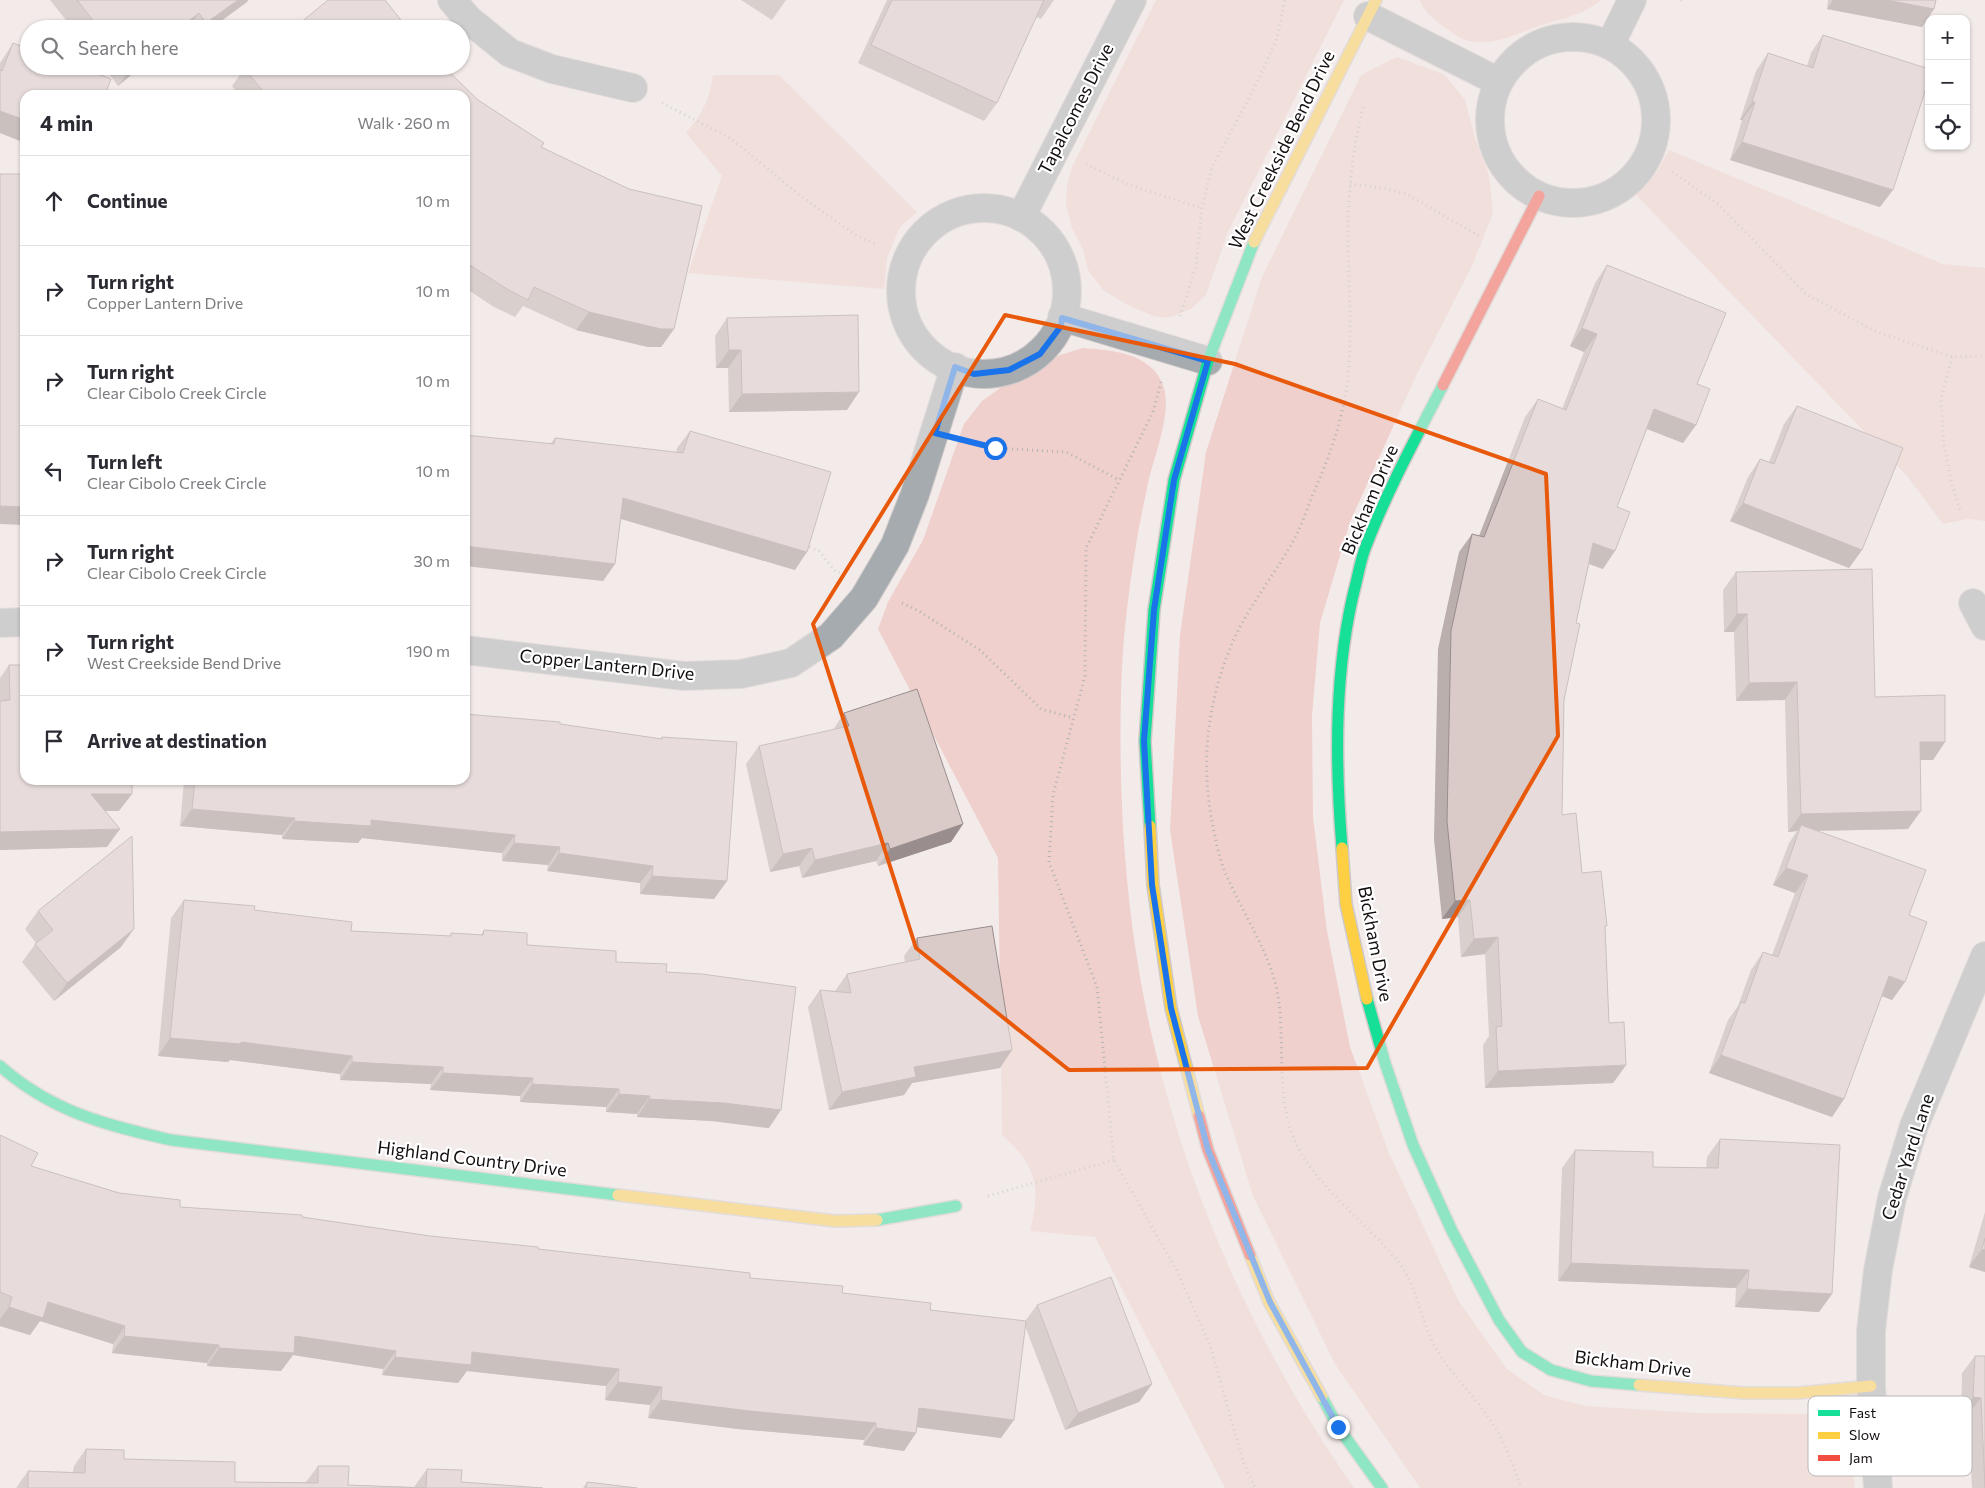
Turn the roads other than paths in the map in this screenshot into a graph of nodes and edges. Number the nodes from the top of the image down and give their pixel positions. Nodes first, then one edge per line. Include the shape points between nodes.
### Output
1 (452, 0) edge
2 (1132, 0) edge
3 (1632, 0) edge
4 (1372, 8) edge
5 (469, 20) edge
6 (470, 21) edge
7 (1610, 45) junction
8 (1499, 82) junction
9 (633, 88) road end
10 (1539, 196) junction
11 (1021, 217) junction
12 (1062, 318) junction
13 (1208, 361) junction
14 (955, 367) junction
15 (20, 622) edge
16 (0, 623) edge
17 (470, 651) edge
18 (1985, 956) edge
19 (0, 1066) edge
20 (956, 1206) road end
21 (1871, 1386) junction
22 (1872, 1396) edge
23 (1382, 1488) edge

1 - 5 street
2 - 11 street, Tapalcomes Drive
3 - 7 street
4 - 8 street
4 - 13 street, West Creekside Bend Drive via 1258,231
6 - 9 street via 510,54 552,69
7 - 8 street via 1579,36 1547,40 1519,56
7 - 10 street via 1636,64 1652,92 1657,124 1649,155 1630,181 1603,198 1571,203
8 - 10 street via 1490,107 1491,134 1500,160 1516,181
10 - 21 street, Bickham Drive via 1393,483 1365,548 1348,614 1341,667 1340,826 1346,904 1362,981 1413,1145 1452,1231 1499,1320 1522,1352 1551,1370 1591,1381 1744,1393 1798,1393
11 - 12 street via 1041,230 1061,258 1068,292
11 - 14 street via 1011,211 976,207 943,218 917,241 902,272 902,307 915,339 941,363
12 - 13 street
12 - 14 street via 1061,326 1040,354 1009,370 974,374
13 - 23 street, West Creekside Bend Drive via 1174,480 1154,610 1144,741 1152,885 1170,998 1208,1150 1270,1302 1338,1427
14 - 17 street, Copper Lantern Drive via 895,545 864,598 831,636 791,663 741,674 684,676
15 - 16 street
18 - 21 street, Cedar Yard Lane via 1914,1126 1892,1198 1878,1270 1871,1331
19 - 20 street, Highland Country Drive via 49,1102 108,1126 171,1140 835,1221 881,1220
21 - 22 street, Cedar Yard Lane

